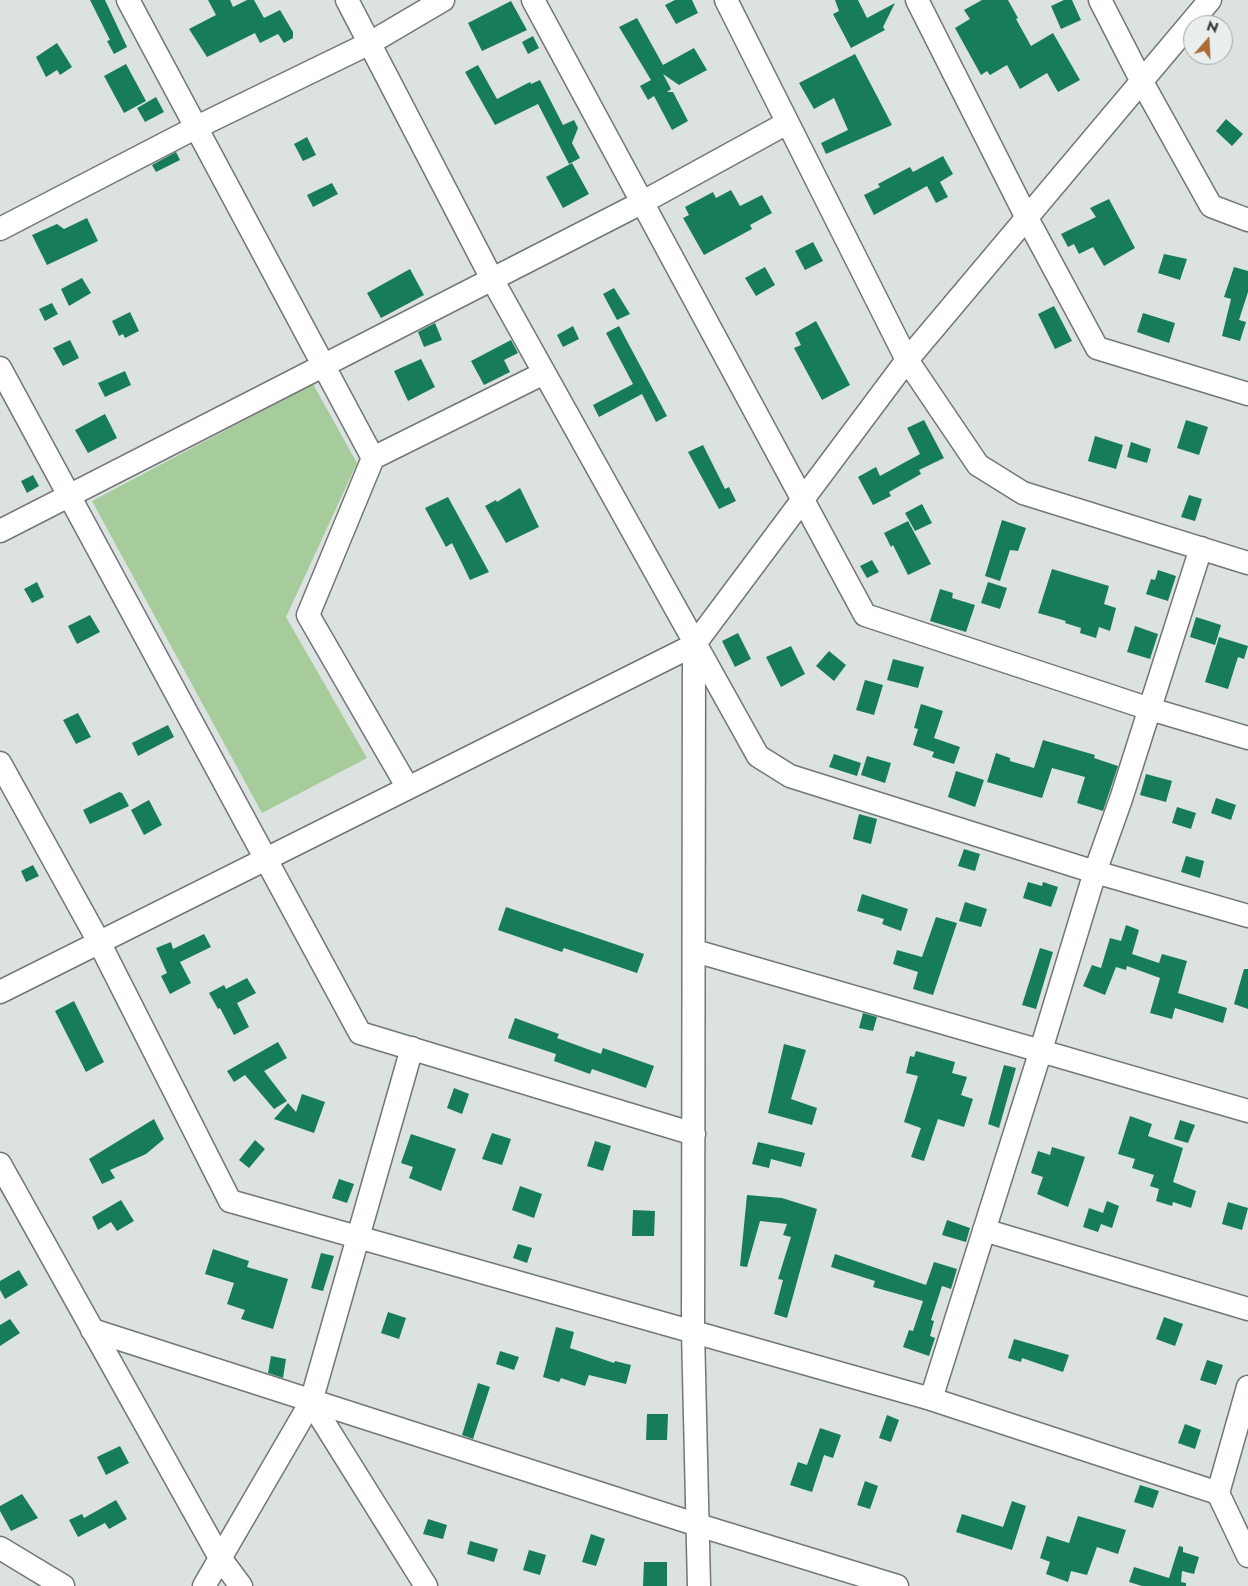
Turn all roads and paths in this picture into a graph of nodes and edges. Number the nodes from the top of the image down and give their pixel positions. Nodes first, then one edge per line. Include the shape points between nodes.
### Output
1 (128, 0) edge
2 (347, 0) edge
3 (443, 0) edge
4 (532, 0) edge
5 (726, 0) edge
6 (917, 0) edge
7 (1100, 0) edge
8 (1210, 0) edge
9 (370, 43) junction
10 (1142, 82) junction
11 (788, 123) junction
12 (195, 128) junction
13 (643, 202) junction
14 (1028, 220) junction
15 (1248, 220) edge
16 (0, 229) edge
17 (492, 279) junction
18 (907, 360) junction
19 (324, 366) junction
20 (0, 368) edge
21 (544, 373) junction
22 (1248, 394) edge
23 (373, 458) junction
24 (70, 496) junction
25 (803, 500) junction
26 (0, 532) edge
27 (1201, 548) junction
28 (1248, 563) edge
29 (694, 645) junction
30 (1150, 709) junction
31 (1248, 738) edge
32 (0, 763) edge
33 (408, 788) junction
34 (266, 858) junction
35 (1095, 872) junction
36 (1248, 916) edge
37 (99, 942) junction
38 (695, 951) junction
39 (0, 992) edge
40 (412, 1048) junction
41 (1041, 1050) junction
42 (1248, 1111) edge
43 (694, 1134) junction
44 (0, 1164) edge
45 (984, 1230) junction
46 (358, 1237) junction
47 (1248, 1309) edge
48 (92, 1330) junction
49 (693, 1332) junction
50 (1248, 1387) edge
51 (930, 1399) junction
52 (311, 1402) junction
53 (1218, 1493) junction
54 (698, 1525) junction
55 (0, 1548) edge
56 (1248, 1556) edge
57 (220, 1558) junction
58 (63, 1586) edge
59 (204, 1586) edge
60 (241, 1586) edge
61 (426, 1586) edge
62 (699, 1586) edge
63 (898, 1586) edge

1 - 12 street
2 - 9 street
3 - 9 street
4 - 13 street
5 - 11 street
6 - 14 street
7 - 10 street
8 - 10 street
9 - 12 street
9 - 17 street
10 - 14 street
10 - 15 street via 1212,206
11 - 13 street
11 - 18 street
12 - 16 street
12 - 19 street
13 - 17 street
13 - 25 street
14 - 18 street
14 - 22 street via 1097,348
17 - 19 street
17 - 21 street
18 - 25 street
18 - 27 street via 978,466 1023,493
19 - 23 street
19 - 24 street
20 - 24 street
21 - 23 street
21 - 29 street
23 - 33 street via 308,615
24 - 26 street
24 - 34 street
25 - 29 street
25 - 30 street via 865,615
27 - 28 street
27 - 30 street
29 - 33 street
29 - 35 street via 758,756 790,776
29 - 38 street
30 - 31 street
30 - 35 street
32 - 37 street
33 - 34 street
34 - 37 street
34 - 40 street via 360,1033
35 - 36 street
35 - 41 street
37 - 39 street
37 - 46 street via 230,1201
38 - 41 street
38 - 43 street
40 - 43 street
40 - 46 street
41 - 42 street
41 - 45 street
43 - 49 street
44 - 48 street
45 - 47 street
45 - 51 street
46 - 49 street
46 - 52 street
48 - 52 street
48 - 57 street
49 - 51 street
49 - 54 street
50 - 53 street
51 - 53 street
52 - 54 street
52 - 57 street
52 - 61 street
53 - 56 street
54 - 62 street
54 - 63 street
55 - 58 street
57 - 59 street
57 - 60 street

